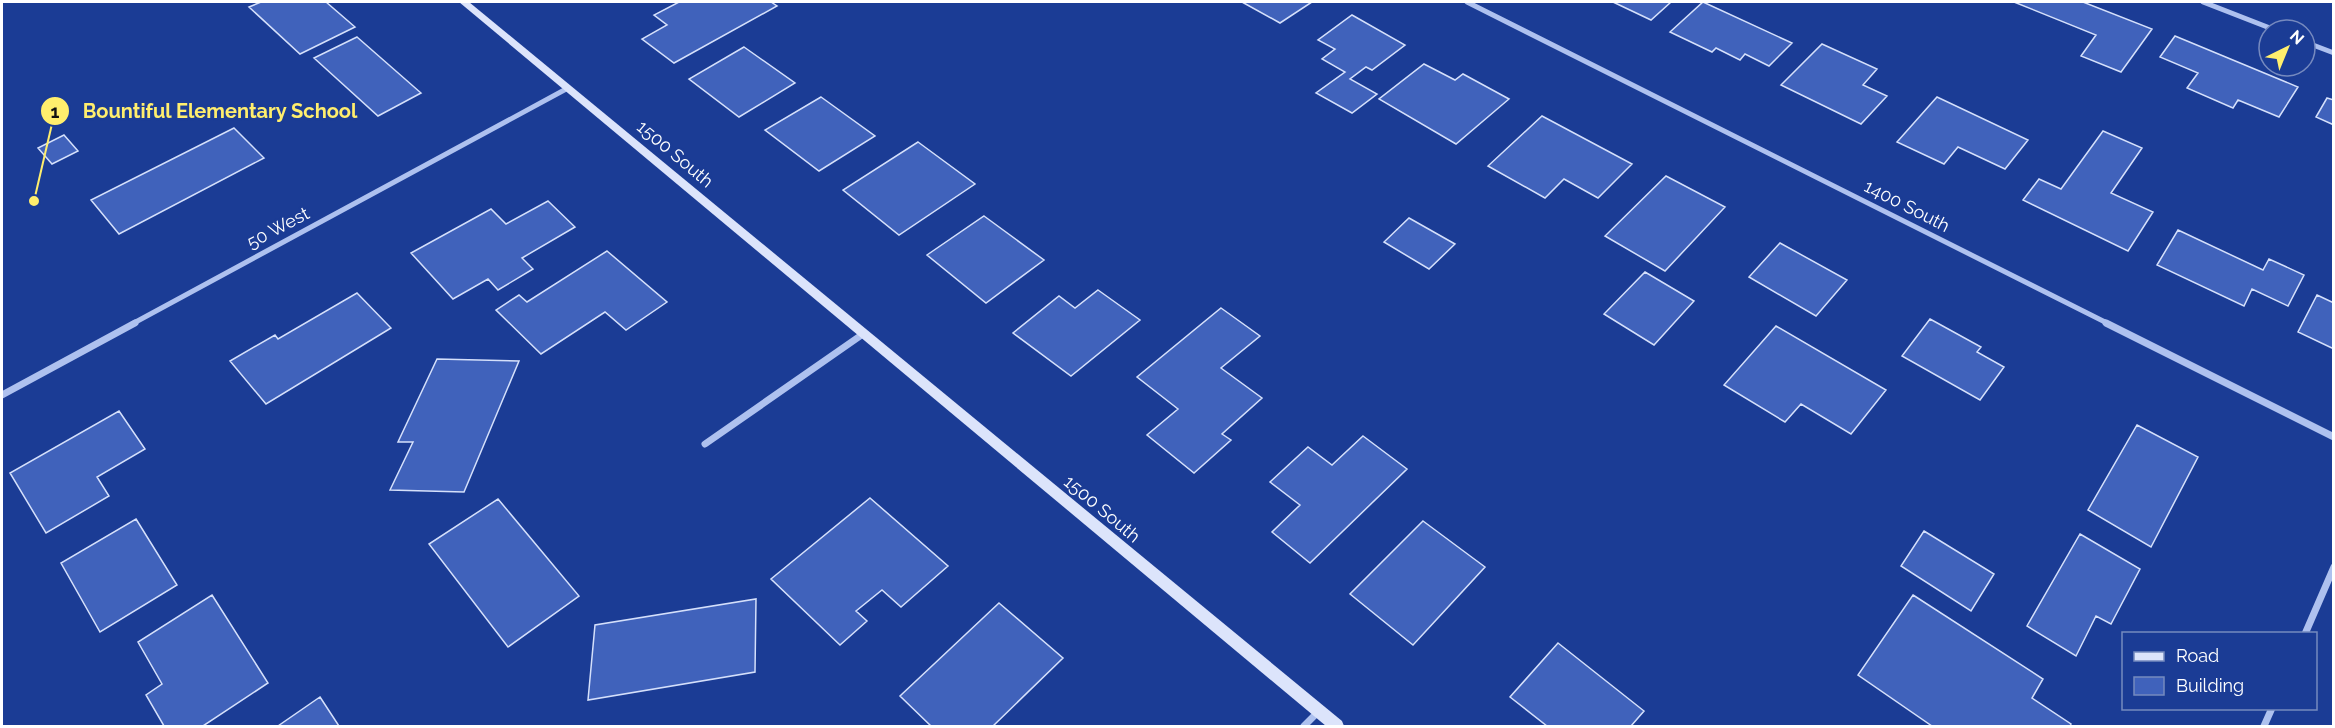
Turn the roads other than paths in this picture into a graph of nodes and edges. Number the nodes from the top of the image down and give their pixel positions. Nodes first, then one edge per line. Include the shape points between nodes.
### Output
1 (464, 2) edge
2 (1467, 2) edge
3 (2203, 2) edge
4 (2257, 23) edge
5 (2317, 47) edge
6 (2334, 53) edge
7 (568, 88) junction
8 (863, 334) junction
9 (2, 395) edge
10 (2334, 437) edge
11 (705, 444) dead end
12 (2334, 567) edge
13 (2305, 632) edge
14 (2271, 710) edge
15 (1318, 711) junction
16 (1305, 726) edge
17 (1336, 726) edge
18 (2264, 726) edge

1 - 7 street, 1500 South
2 - 10 street, 1400 South
3 - 4 street
5 - 6 street
7 - 8 street, 1500 South
7 - 9 street, 50 West
8 - 11 street
8 - 15 street, 1500 South
12 - 13 street
14 - 18 street
15 - 16 street
15 - 17 street, 1500 South

